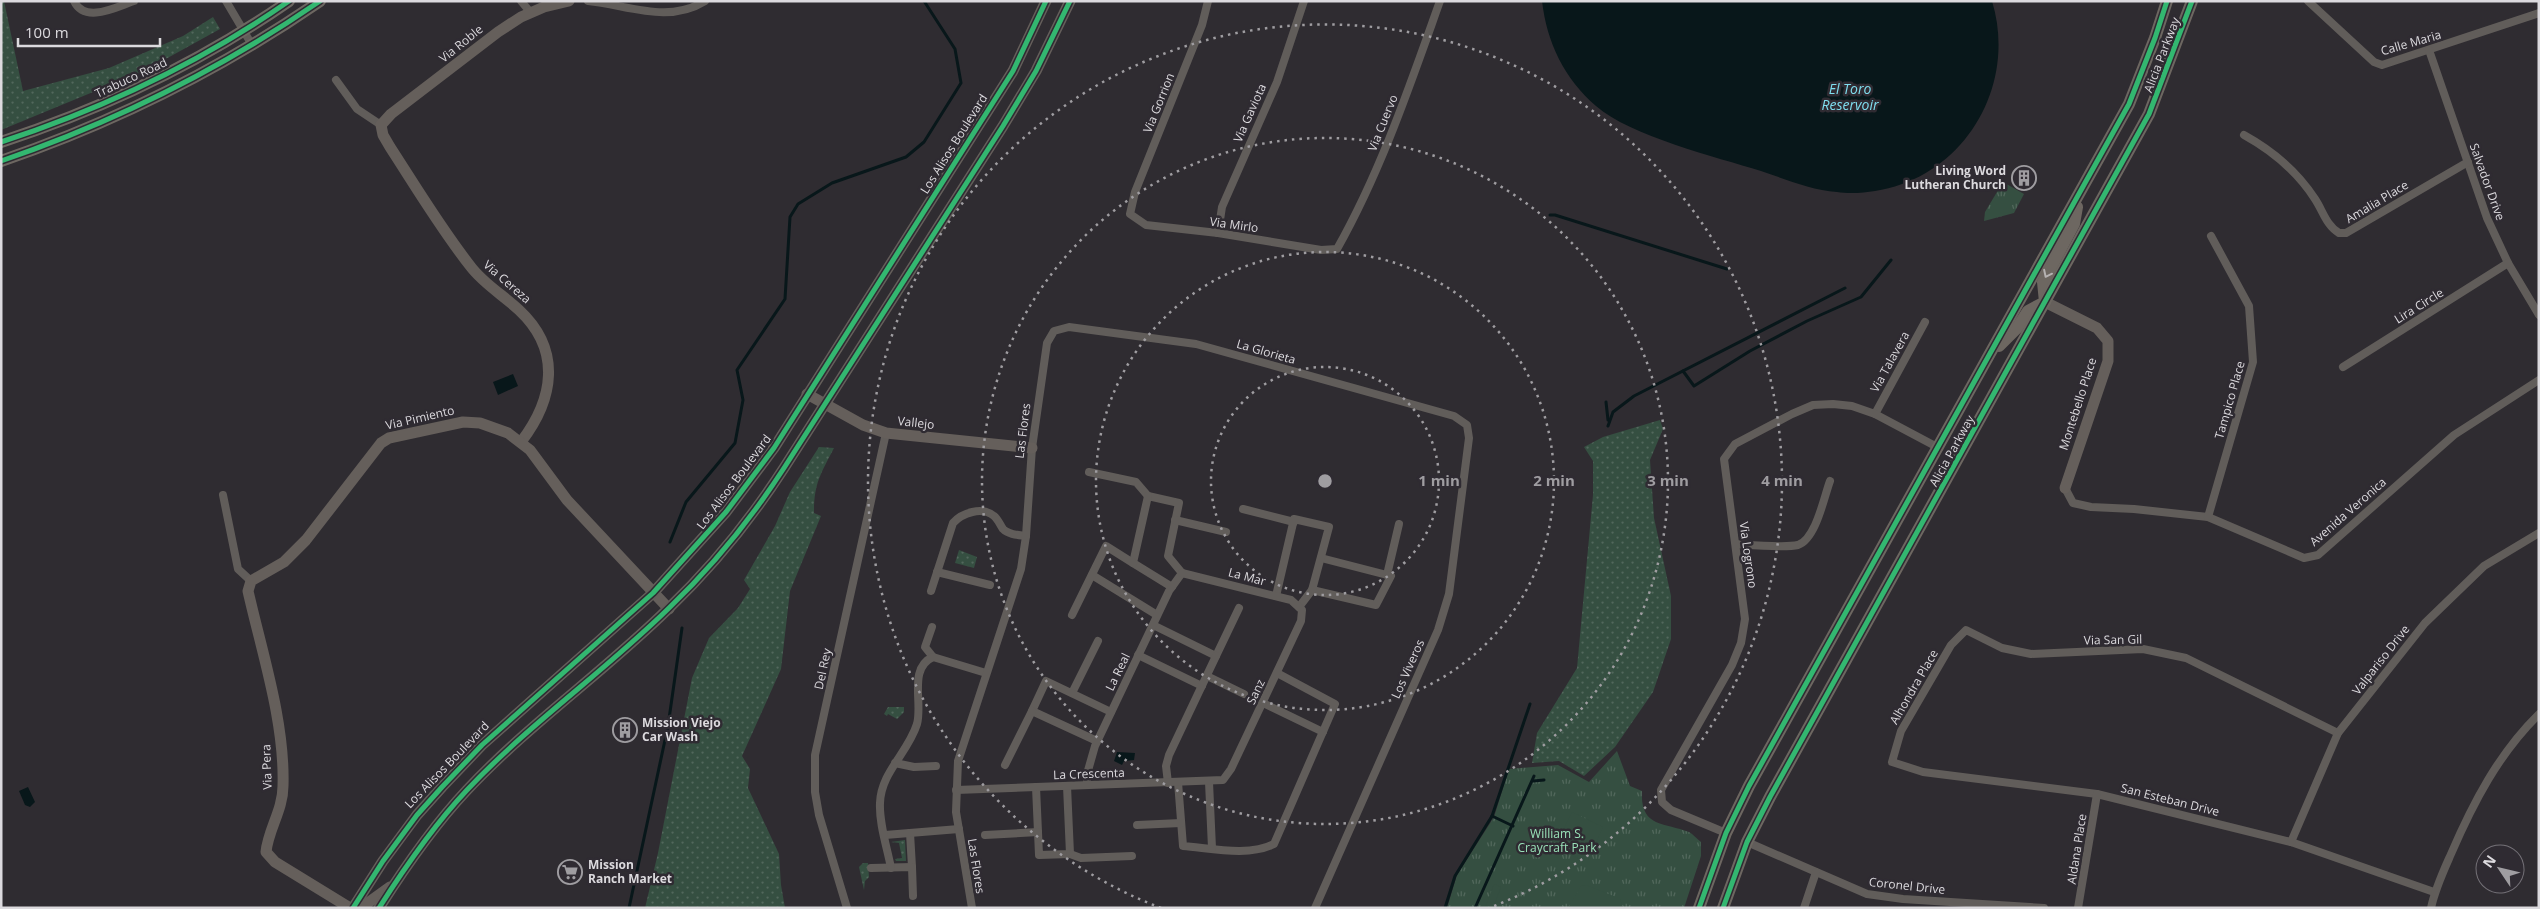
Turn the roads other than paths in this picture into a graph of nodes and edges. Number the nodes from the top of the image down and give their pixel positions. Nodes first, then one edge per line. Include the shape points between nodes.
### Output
1 (74, 1) edge
2 (134, 1) edge
3 (226, 1) edge
4 (288, 1) edge
5 (320, 1) edge
6 (521, 1) edge
7 (568, 1) edge
8 (588, 1) edge
9 (705, 1) edge
10 (1046, 1) edge
11 (1070, 1) edge
12 (1208, 1) edge
13 (1304, 1) edge
14 (1440, 1) edge
15 (2167, 1) edge
16 (2192, 1) edge
17 (2308, 1) edge
18 (531, 13) junction
19 (2539, 13) edge
20 (243, 30) junction
21 (252, 45) junction
22 (2429, 50) junction
23 (336, 80) dead end
24 (381, 125) junction
25 (2244, 135) dead end
26 (1, 142) edge
27 (1, 161) edge
28 (2468, 162) junction
29 (2078, 198) junction
30 (1130, 214) joint
31 (1218, 233) junction
32 (2212, 236) dead end
33 (1337, 249) joint
34 (2508, 263) junction
35 (2045, 302) junction
36 (2539, 315) edge
37 (1925, 322) dead end
38 (1054, 331) joint
39 (1990, 354) junction
40 (2343, 367) dead end
41 (2539, 380) edge
42 (808, 394) junction
43 (825, 404) junction
44 (1875, 414) junction
45 (1467, 424) joint
46 (886, 434) junction
47 (521, 442) junction
48 (1032, 448) junction
49 (1939, 448) junction
50 (1089, 472) dead end
51 (1830, 481) dead end
52 (2065, 488) joint
53 (223, 495) dead end
54 (1148, 496) junction
55 (1243, 509) dead end
56 (2208, 517) junction
57 (1175, 520) junction
58 (1294, 522) junction
59 (1399, 524) dead end
60 (1226, 532) dead end
61 (2539, 533) edge
62 (1026, 536) junction
63 (1736, 544) junction
64 (1321, 558) junction
65 (1134, 563) junction
66 (937, 572) junction
67 (1182, 573) junction
68 (1092, 575) junction
69 (1387, 575) junction
70 (250, 581) junction
71 (990, 585) dead end
72 (1172, 587) junction
73 (1312, 590) junction
74 (931, 591) dead end
75 (653, 593) junction
76 (1276, 596) junction
77 (1239, 608) dead end
78 (668, 609) junction
79 (1301, 609) junction
80 (1072, 615) dead end
81 (1157, 616) junction
82 (1153, 625) junction
83 (932, 627) dead end
84 (1966, 630) joint
85 (1098, 641) dead end
86 (1138, 655) junction
87 (1216, 656) junction
88 (933, 657) junction
89 (986, 673) junction
90 (1277, 673) junction
91 (1207, 676) junction
92 (1202, 686) junction
93 (1072, 693) junction
94 (1244, 694) dead end
95 (1263, 703) junction
96 (1032, 711) junction
97 (1111, 712) junction
98 (2539, 714) edge
99 (1323, 732) junction
100 (2338, 733) junction
101 (1097, 741) junction
102 (1892, 762) joint
103 (895, 763) junction
104 (1005, 765) dead end
105 (936, 766) dead end
106 (1223, 780) joint
107 (1178, 782) junction
108 (1209, 782) junction
109 (1168, 783) junction
110 (1087, 785) junction
111 (1067, 786) junction
112 (1036, 787) junction
113 (956, 790) junction
114 (2097, 794) junction
115 (1181, 823) junction
116 (1137, 825) dead end
117 (959, 829) junction
118 (1038, 832) junction
119 (910, 833) junction
120 (1726, 833) junction
121 (985, 834) dead end
122 (885, 835) junction
123 (1748, 842) junction
124 (2291, 842) junction
125 (1212, 848) junction
126 (1070, 854) junction
127 (1132, 856) dead end
128 (912, 867) junction
129 (871, 868) dead end
130 (891, 868) junction
131 (1816, 872) junction
132 (392, 886) junction
133 (2434, 892) junction
134 (913, 896) dead end
135 (353, 908) edge
136 (379, 908) edge
137 (847, 908) edge
138 (972, 908) edge
139 (1315, 908) edge
140 (1699, 908) edge
141 (1723, 908) edge
142 (1804, 908) edge
143 (2044, 908) edge
144 (2078, 908) edge
145 (2431, 908) edge

1 - 2 street via 80,11 89,14
3 - 20 street
4 - 20 main road, Trabuco Road
5 - 21 main road
6 - 18 street
7 - 18 main road, Via Roble
8 - 9 street via 652,14 688,10
10 - 42 main road, Los Alisos Boulevard via 1012,71
11 - 43 main road via 1036,71 1003,126
12 - 30 street, Via Gorrion via 1202,25 1135,192
13 - 31 street, Via Gaviota via 1277,82 1222,207
14 - 33 street, Via Cuervo via 1384,150
15 - 29 main road, Alicia Parkway via 2156,38 2128,104
16 - 35 main road, Alicia Parkway via 2149,114
17 - 22 street, Calle Maria via 2374,62 2382,65
18 - 24 main road, Via Roble via 498,32
19 - 22 street, Calle Maria
20 - 21 street
20 - 26 main road, Trabuco Road via 188,62 104,103
21 - 27 main road via 138,107
22 - 28 street, Salvador Drive
23 - 24 street via 357,109
24 - 47 main road, Via Cereza via 382,135 469,265 529,319 542,340 549,366 547,395
25 - 28 street, Amalia Place via 2265,147 2301,179 2328,223 2339,233 2346,233
28 - 34 street, Salvador Drive via 2487,218
29 -> 35 main road via 2074,224 2043,282
29 - 39 main road, Alicia Parkway
30 - 31 street, Via Mirlo via 1146,226
31 - 33 street, Via Mirlo via 1321,250
32 - 56 street, Tampico Place via 2248,306 2254,362
34 - 36 street, Salvador Drive
34 - 40 street, Lira Circle
35 - 39 main road via 2028,310 2017,328
35 - 52 main road, Montebello Place via 2096,328 2108,341 2108,360
35 - 123 main road, Alicia Parkway
37 - 44 street, Via Talavera
38 - 45 street, La Glorieta via 1069,327 1196,344 1454,416
38 - 48 street, Las Flores via 1046,343
39 - 49 main road, Alicia Parkway
41 - 56 street, Avenida Veronica via 2454,435 2318,555 2304,558
42 - 43 main road, Vallejo
42 - 75 main road, Los Alisos Boulevard via 774,448 726,512
43 - 46 main road, Vallejo
43 - 78 main road via 747,521
44 - 49 street, Via Logrono
44 - 63 street, Via Logrono via 1852,406 1813,405 1735,444 1724,459
45 - 139 street, Los Viveros via 1469,438 1449,594
46 - 48 main road, Vallejo
46 - 137 street, Del Rey via 815,755 818,815
47 - 70 main road, Via Pimiento via 494,427 462,422 389,438 374,451 306,540 284,562
47 - 75 main road, Via Pimiento via 567,500
48 - 62 street, Las Flores
49 - 120 main road, Alicia Parkway
50 - 54 street via 1136,482
51 - 63 street via 1815,526 1806,540 1797,545
52 - 56 street, Avenida Veronica via 2073,503 2092,507 2134,508
53 - 70 street via 238,569
54 - 57 street via 1179,503
54 - 65 street
55 - 58 street
57 - 60 street
57 - 67 street via 1168,556
58 - 64 street via 1294,519 1329,527
58 - 76 street
59 - 69 street
61 - 100 street, Valpariso Drive via 2484,566 2425,623
62 - 66 street via 1004,530 993,514 962,515 953,523
62 - 89 street, Las Flores via 1013,600
63 - 120 street, Via Logrono via 1745,619 1741,643 1732,665 1661,790 1662,802 1671,810
64 - 69 street
64 - 73 street
65 - 68 street via 1106,546
65 - 72 street
66 - 71 street
66 - 74 street
67 - 72 street, La Real
67 - 76 street, La Mar
68 - 80 street
68 - 81 street
69 - 73 street via 1391,576 1376,606
70 - 135 main road, Via Pera via 248,591 280,732 284,766 283,790 276,822 267,838 266,852 275,862
72 - 81 street, La Real
73 - 79 street, Sanz
75 - 78 main road, Via Pimiento
75 - 135 main road, Los Alisos Boulevard via 482,745 417,815
76 - 79 street, La Mar via 1291,600
77 - 87 street
78 - 132 main road via 484,772 446,814
79 - 90 street, Sanz via 1301,621
81 - 82 street, La Real
82 - 86 street, La Real
82 - 87 street
83 - 88 street via 925,647
84 - 100 street, Via San Gil via 2002,648 2031,654 2143,649 2186,658
84 - 102 street, Alhondra Place via 1951,645 1901,731
85 - 93 street
86 - 92 street
86 - 97 street, La Real
87 - 91 street
88 - 89 street
88 - 103 street via 923,664 920,673 917,724
89 - 113 street, Las Flores via 958,761
90 - 95 street, Sanz
90 - 99 street via 1336,704
91 - 92 street
91 - 94 street
92 - 109 street via 1169,755 1166,766
93 - 96 street via 1046,681
93 - 97 street
95 - 99 street
95 - 106 street, Sanz
96 - 101 street
96 - 104 street
97 - 101 street, La Real
98 - 133 street via 2519,733 2495,768 2463,827
99 - 125 street via 1274,844 1264,849
100 - 124 street, Valpariso Drive
101 - 110 street, La Real
102 - 114 street, San Esteban Drive via 1923,772
103 - 105 street via 914,767
103 - 122 street via 884,782 880,804
106 - 108 street, La Crescenta
107 - 108 street, La Crescenta
107 - 109 street, La Crescenta
107 - 115 street
108 - 125 street
109 - 110 street, La Crescenta
110 - 111 street, La Crescenta
111 - 112 street, La Crescenta
111 - 126 street
112 - 113 street, La Crescenta
112 - 118 street
113 - 117 street, Las Flores
114 - 124 street, San Esteban Drive
114 - 144 street, Aldana Place
115 - 116 street
115 - 125 street via 1183,846
117 - 119 street, Las Flores
117 - 138 street, Las Flores
118 - 121 street
118 - 126 street via 1038,855
119 - 122 street, Las Flores
119 - 128 street
120 - 123 main road
120 - 140 main road, Alicia Parkway
122 - 130 street
123 - 131 street, Coronel Drive
123 - 141 main road, Alicia Parkway
124 - 133 street, San Esteban Drive
126 - 127 street via 1081,858
128 - 130 street
128 - 134 street
129 - 130 street
131 - 142 street
131 - 143 street, Coronel Drive via 1867,894
132 - 135 main road via 365,905
132 - 136 main road
133 - 145 street

